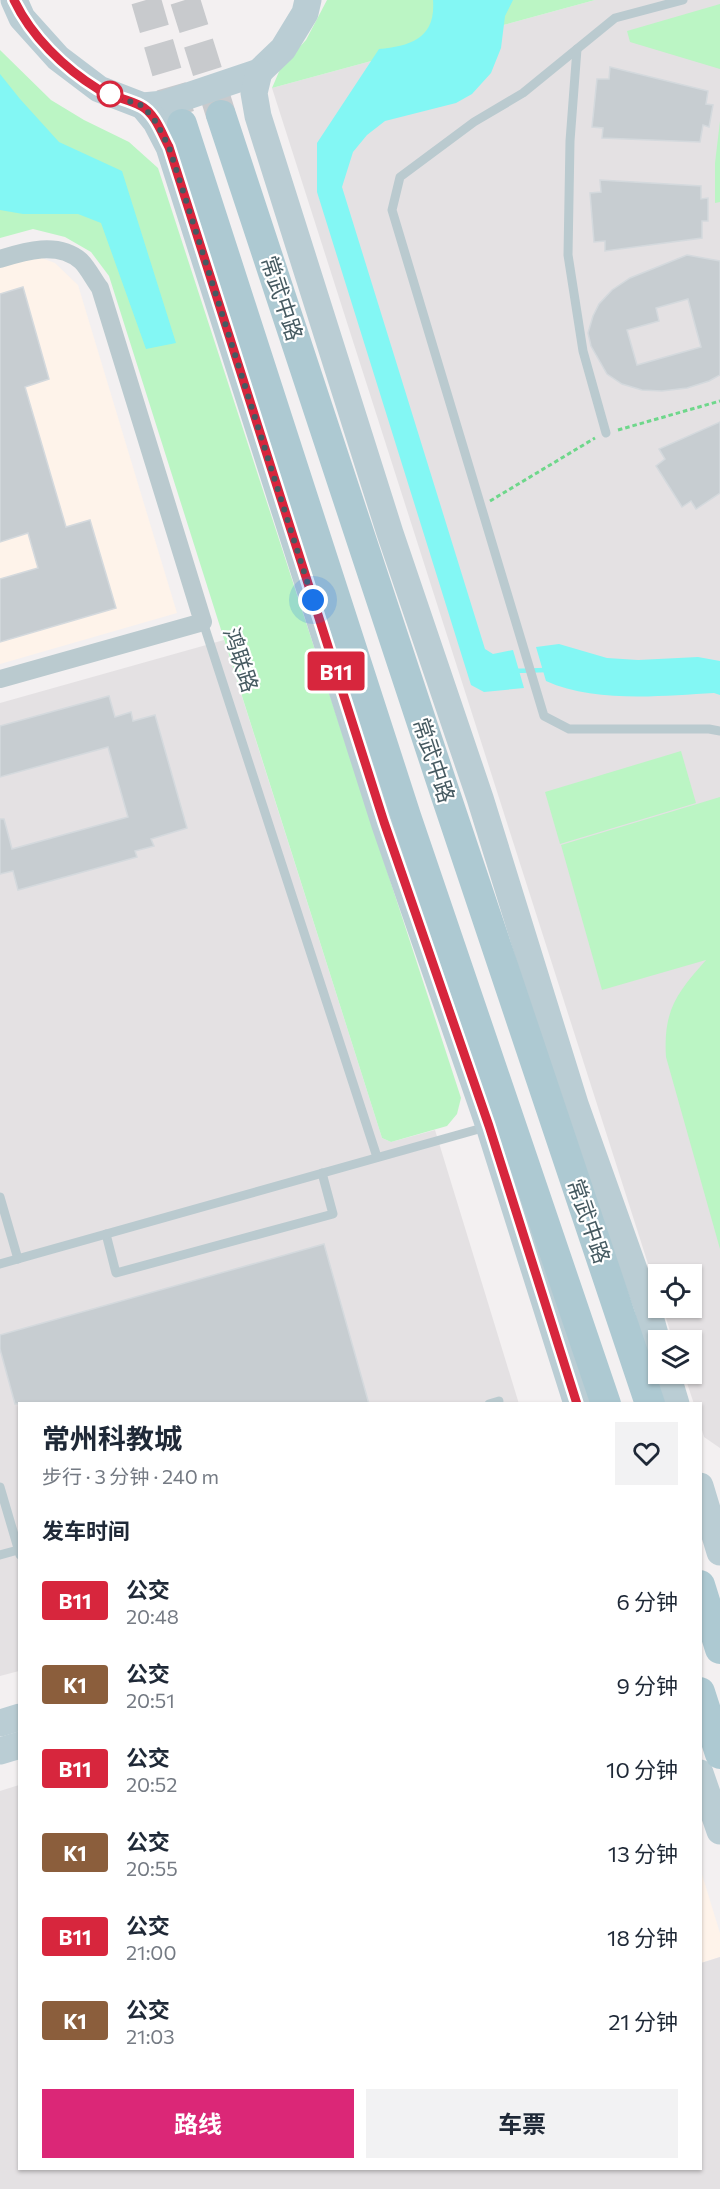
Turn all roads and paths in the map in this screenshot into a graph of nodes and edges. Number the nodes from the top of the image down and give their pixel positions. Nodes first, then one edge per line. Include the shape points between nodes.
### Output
1 (14, 0) edge
2 (308, 0) edge
3 (683, 0) edge
4 (577, 49) junction
5 (260, 72) junction
6 (143, 106) junction
7 (221, 115) tunnel mouth
8 (182, 124) tunnel mouth
9 (0, 259) edge
10 (720, 401) edge
11 (606, 433) junction
12 (481, 506) junction
13 (203, 622) junction
14 (0, 679) edge
15 (720, 731) edge
16 (489, 1126) junction
17 (377, 1157) junction
18 (322, 1173) junction
19 (0, 1197) edge
20 (106, 1234) junction
21 (18, 1259) junction
22 (0, 1264) edge
23 (654, 1330) edge
24 (670, 1384) edge
25 (499, 1401) dead end
26 (496, 1402) edge
27 (576, 1402) edge
28 (605, 1402) edge
29 (649, 1402) edge
30 (675, 1402) edge
31 (702, 1474) edge
32 (0, 1487) edge
33 (720, 1489) edge
34 (702, 1494) edge
35 (17, 1536) edge
36 (714, 1541) edge
37 (18, 1552) edge
38 (0, 1555) edge
39 (702, 1591) edge
40 (720, 1649) edge
41 (702, 1698) edge
42 (18, 1718) edge
43 (0, 1723) edge
44 (18, 1746) edge
45 (0, 1751) edge
46 (720, 1754) edge
47 (702, 1781) edge
48 (720, 1831) edge

1 - 6 street via 22,18 58,58 99,89
2 - 5 street via 305,13 283,49
3 - 4 lane via 615,18
4 - 11 lane via 568,255 583,351
4 - 12 lane via 523,93 474,122 400,177 392,210
5 - 6 street via 164,104
5 - 23 street via 255,93 258,116 390,533 480,798 575,1104
6 - 16 street via 169,147 380,811
7 - 29 main road, 常武中路
8 - 28 main road, 常武中路 via 406,816
9 - 13 street, 鸿联路 via 31,250 61,250 81,261 100,288
10 - 11 path
11 - 12 path
12 - 15 lane via 544,716 569,729
13 - 14 street
13 - 17 lane, 鸿联路
16 - 17 lane
16 - 27 street
17 - 18 lane
18 - 20 lane
18 - 20 lane via 333,1214 116,1274
19 - 21 lane
20 - 21 lane
21 - 22 lane
24 - 30 street
25 - 26 lane
31 - 33 street
32 - 35 lane
34 - 36 street
37 - 38 lane
39 - 40 main road
41 - 46 main road
42 - 43 street
44 - 45 street
47 - 48 street

